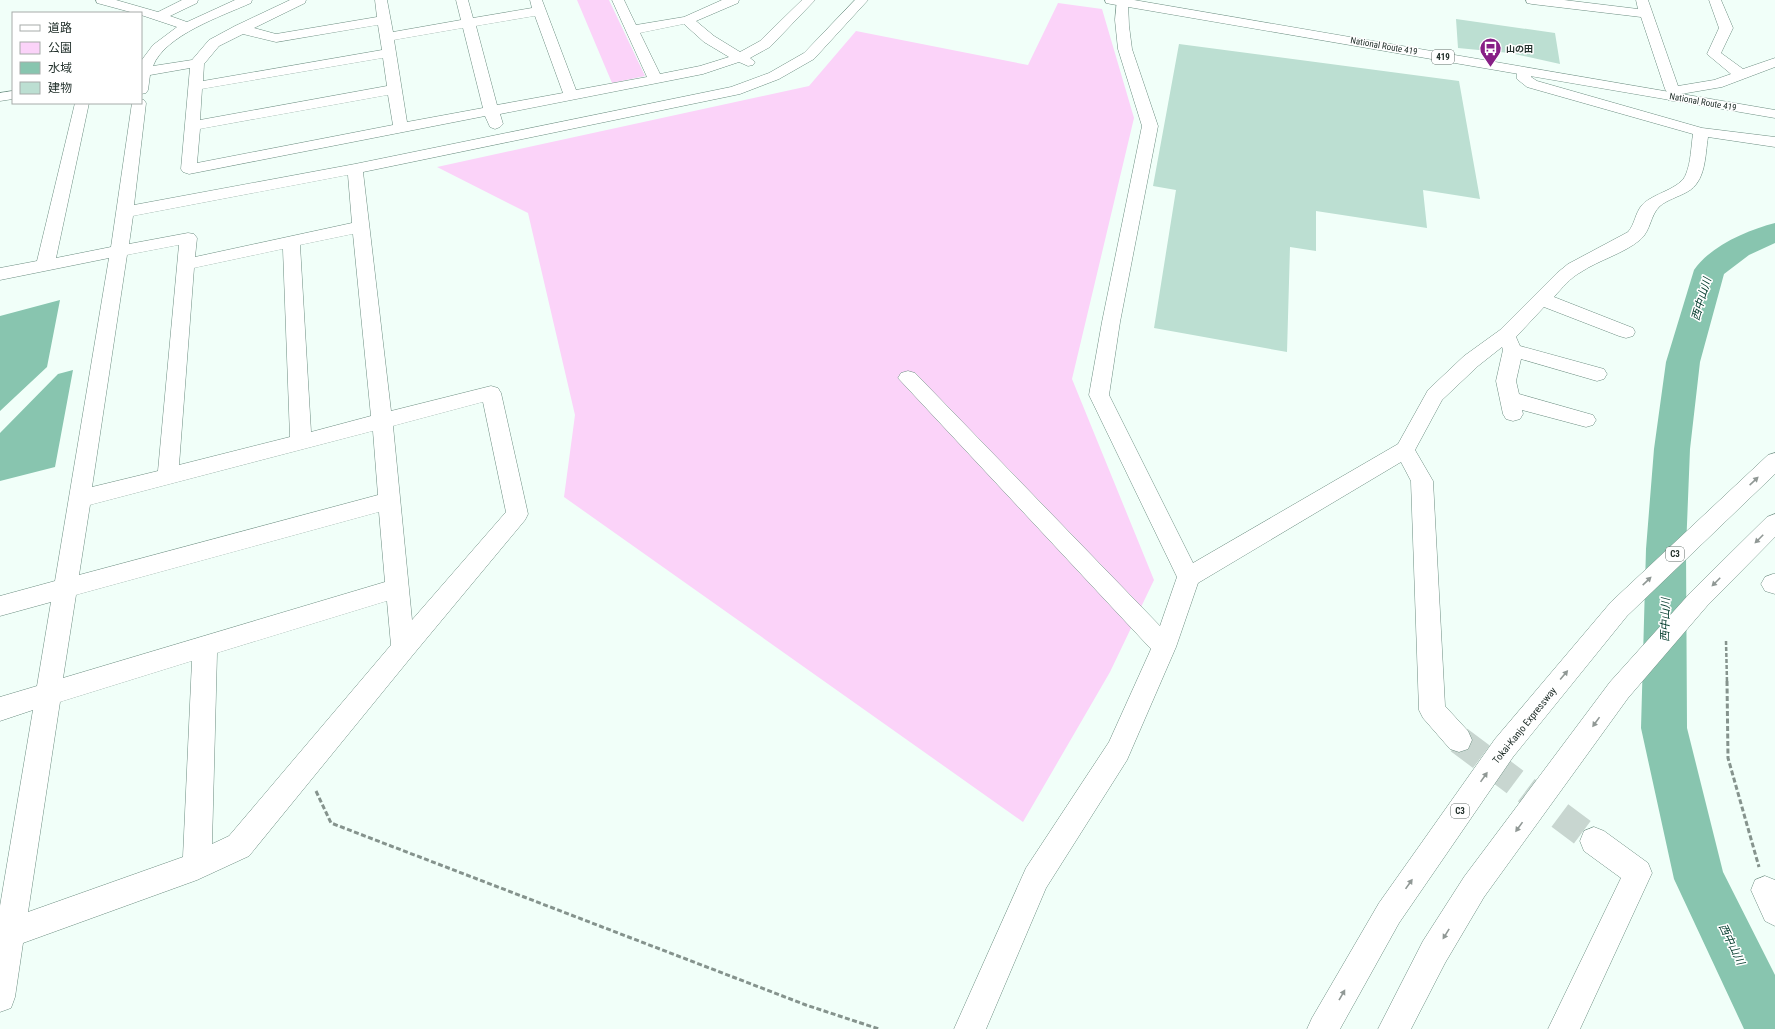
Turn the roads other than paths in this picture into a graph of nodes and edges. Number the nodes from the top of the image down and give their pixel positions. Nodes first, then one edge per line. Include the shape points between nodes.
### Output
1 (102, 0) edge
2 (192, 0) edge
3 (246, 0) edge
4 (300, 0) edge
5 (381, 0) edge
6 (462, 0) edge
7 (618, 0) edge
8 (733, 0) edge
9 (809, 0) edge
10 (862, 0) edge
11 (1532, 0) edge
12 (1642, 0) edge
13 (1715, 0) edge
14 (1116, 1) edge
15 (538, 5) edge
16 (1646, 14) junction
17 (159, 16) junction
18 (385, 20) junction
19 (687, 20) junction
20 (469, 23) junction
21 (189, 27) junction
22 (240, 29) junction
23 (632, 30) junction
24 (387, 37) junction
25 (390, 53) junction
26 (741, 58) junction
27 (1775, 62) edge
28 (197, 63) junction
29 (142, 72) edge
30 (1524, 72) junction
31 (1742, 75) junction
32 (774, 76) junction
33 (655, 79) junction
34 (196, 86) junction
35 (395, 89) junction
36 (1674, 94) junction
37 (12, 95) edge
38 (571, 96) junction
39 (0, 97) edge
40 (82, 104) edge
41 (139, 104) edge
42 (491, 111) junction
43 (1775, 114) edge
44 (192, 126) junction
45 (402, 129) junction
46 (1701, 132) junction
47 (500, 139) junction
48 (1775, 142) edge
49 (355, 169) junction
50 (125, 212) junction
51 (360, 227) junction
52 (291, 242) junction
53 (119, 251) junction
54 (186, 264) junction
55 (45, 266) junction
56 (0, 274) edge
57 (1542, 299) junction
58 (1626, 332) dead end
59 (1509, 343) junction
60 (1597, 374) dead end
61 (908, 378) dead end
62 (1586, 420) dead end
63 (382, 421) junction
64 (301, 442) junction
65 (1405, 450) junction
66 (1775, 461) edge
67 (168, 476) junction
68 (79, 499) junction
69 (389, 501) junction
70 (1775, 523) edge
71 (1189, 577) junction
72 (65, 588) junction
73 (396, 588) junction
74 (0, 606) edge
75 (205, 646) junction
76 (1164, 646) junction
77 (403, 648) junction
78 (48, 694) junction
79 (0, 709) edge
80 (1459, 740) tunnel mouth
81 (1594, 841) tunnel mouth
82 (196, 866) junction
83 (10, 933) junction
84 (0, 997) edge
85 (970, 1029) edge
86 (1323, 1029) edge
87 (1394, 1029) edge
88 (1564, 1029) edge

1 - 17 main road
2 - 17 main road
3 - 21 main road
4 - 22 main road
5 - 18 main road
6 - 20 main road
7 - 23 main road
8 - 19 main road
9 - 26 main road via 765,44
10 - 32 main road via 809,56
11 - 16 main road
12 - 16 main road
13 - 31 main road via 1726,28 1714,54
14 - 30 main road, National Route 419 / 419
14 - 71 main road via 1125,49 1150,126 1099,395
15 - 20 main road
15 - 38 main road
16 - 36 main road
17 - 21 main road
18 - 22 main road via 276,38
18 - 24 main road
19 - 23 main road
19 - 26 main road via 709,39
20 - 24 main road
20 - 42 main road
21 - 29 main road via 166,41 151,56
22 - 28 main road via 214,43
23 - 33 main road
24 - 25 main road
25 - 34 main road
25 - 35 main road
26 - 32 main road
26 - 33 main road via 703,70
27 - 31 main road
28 - 29 main road
28 - 34 main road
30 - 36 main road, National Route 419 / 419
30 - 46 main road via 1524,79 1532,84
31 - 36 main road
32 - 47 main road via 735,92
33 - 38 main road
34 - 44 main road
35 - 44 main road
35 - 45 main road
36 - 43 main road, National Route 419 / 419
37 - 39 main road
38 - 42 main road
40 - 55 main road
41 - 50 main road
42 - 45 main road
42 - 47 main road
44 - 45 main road via 189,170
46 - 48 main road
46 - 57 main road via 1694,175 1688,183 1647,209 1640,229 1634,236 1574,268
47 - 49 main road
49 - 50 main road
49 - 51 main road
50 - 53 main road
51 - 52 main road
51 - 63 main road
52 - 54 main road
52 - 64 main road
53 - 54 main road via 188,238
53 - 55 main road
53 - 68 main road
54 - 67 main road
55 - 56 main road
57 - 58 main road
57 - 59 main road
59 - 60 main road
59 - 62 main road via 1506,381 1512,406
59 - 65 main road via 1471,361 1435,395
61 - 76 main road
63 - 64 main road
63 - 69 main road
63 - 77 main road via 491,394 517,514
64 - 67 main road
65 - 71 main road
65 - 80 main road via 1422,481 1432,710
86 -> 66 main road, Tokai-Kanjo Expressway / C3 via 1389,913 1504,748 1619,609
67 - 68 main road
68 - 72 main road
69 - 72 main road
69 - 73 main road
70 -> 87 main road via 1699,599 1619,690 1474,887 1434,952
71 - 76 main road
72 - 74 main road
72 - 78 main road
73 - 75 main road
73 - 77 main road
75 - 78 main road
75 - 82 main road
76 - 85 main road via 1118,751 1036,878
77 - 82 main road via 238,846
78 - 79 main road
78 - 83 main road
81 - 88 main road via 1638,873
82 - 83 main road
83 - 84 main road

